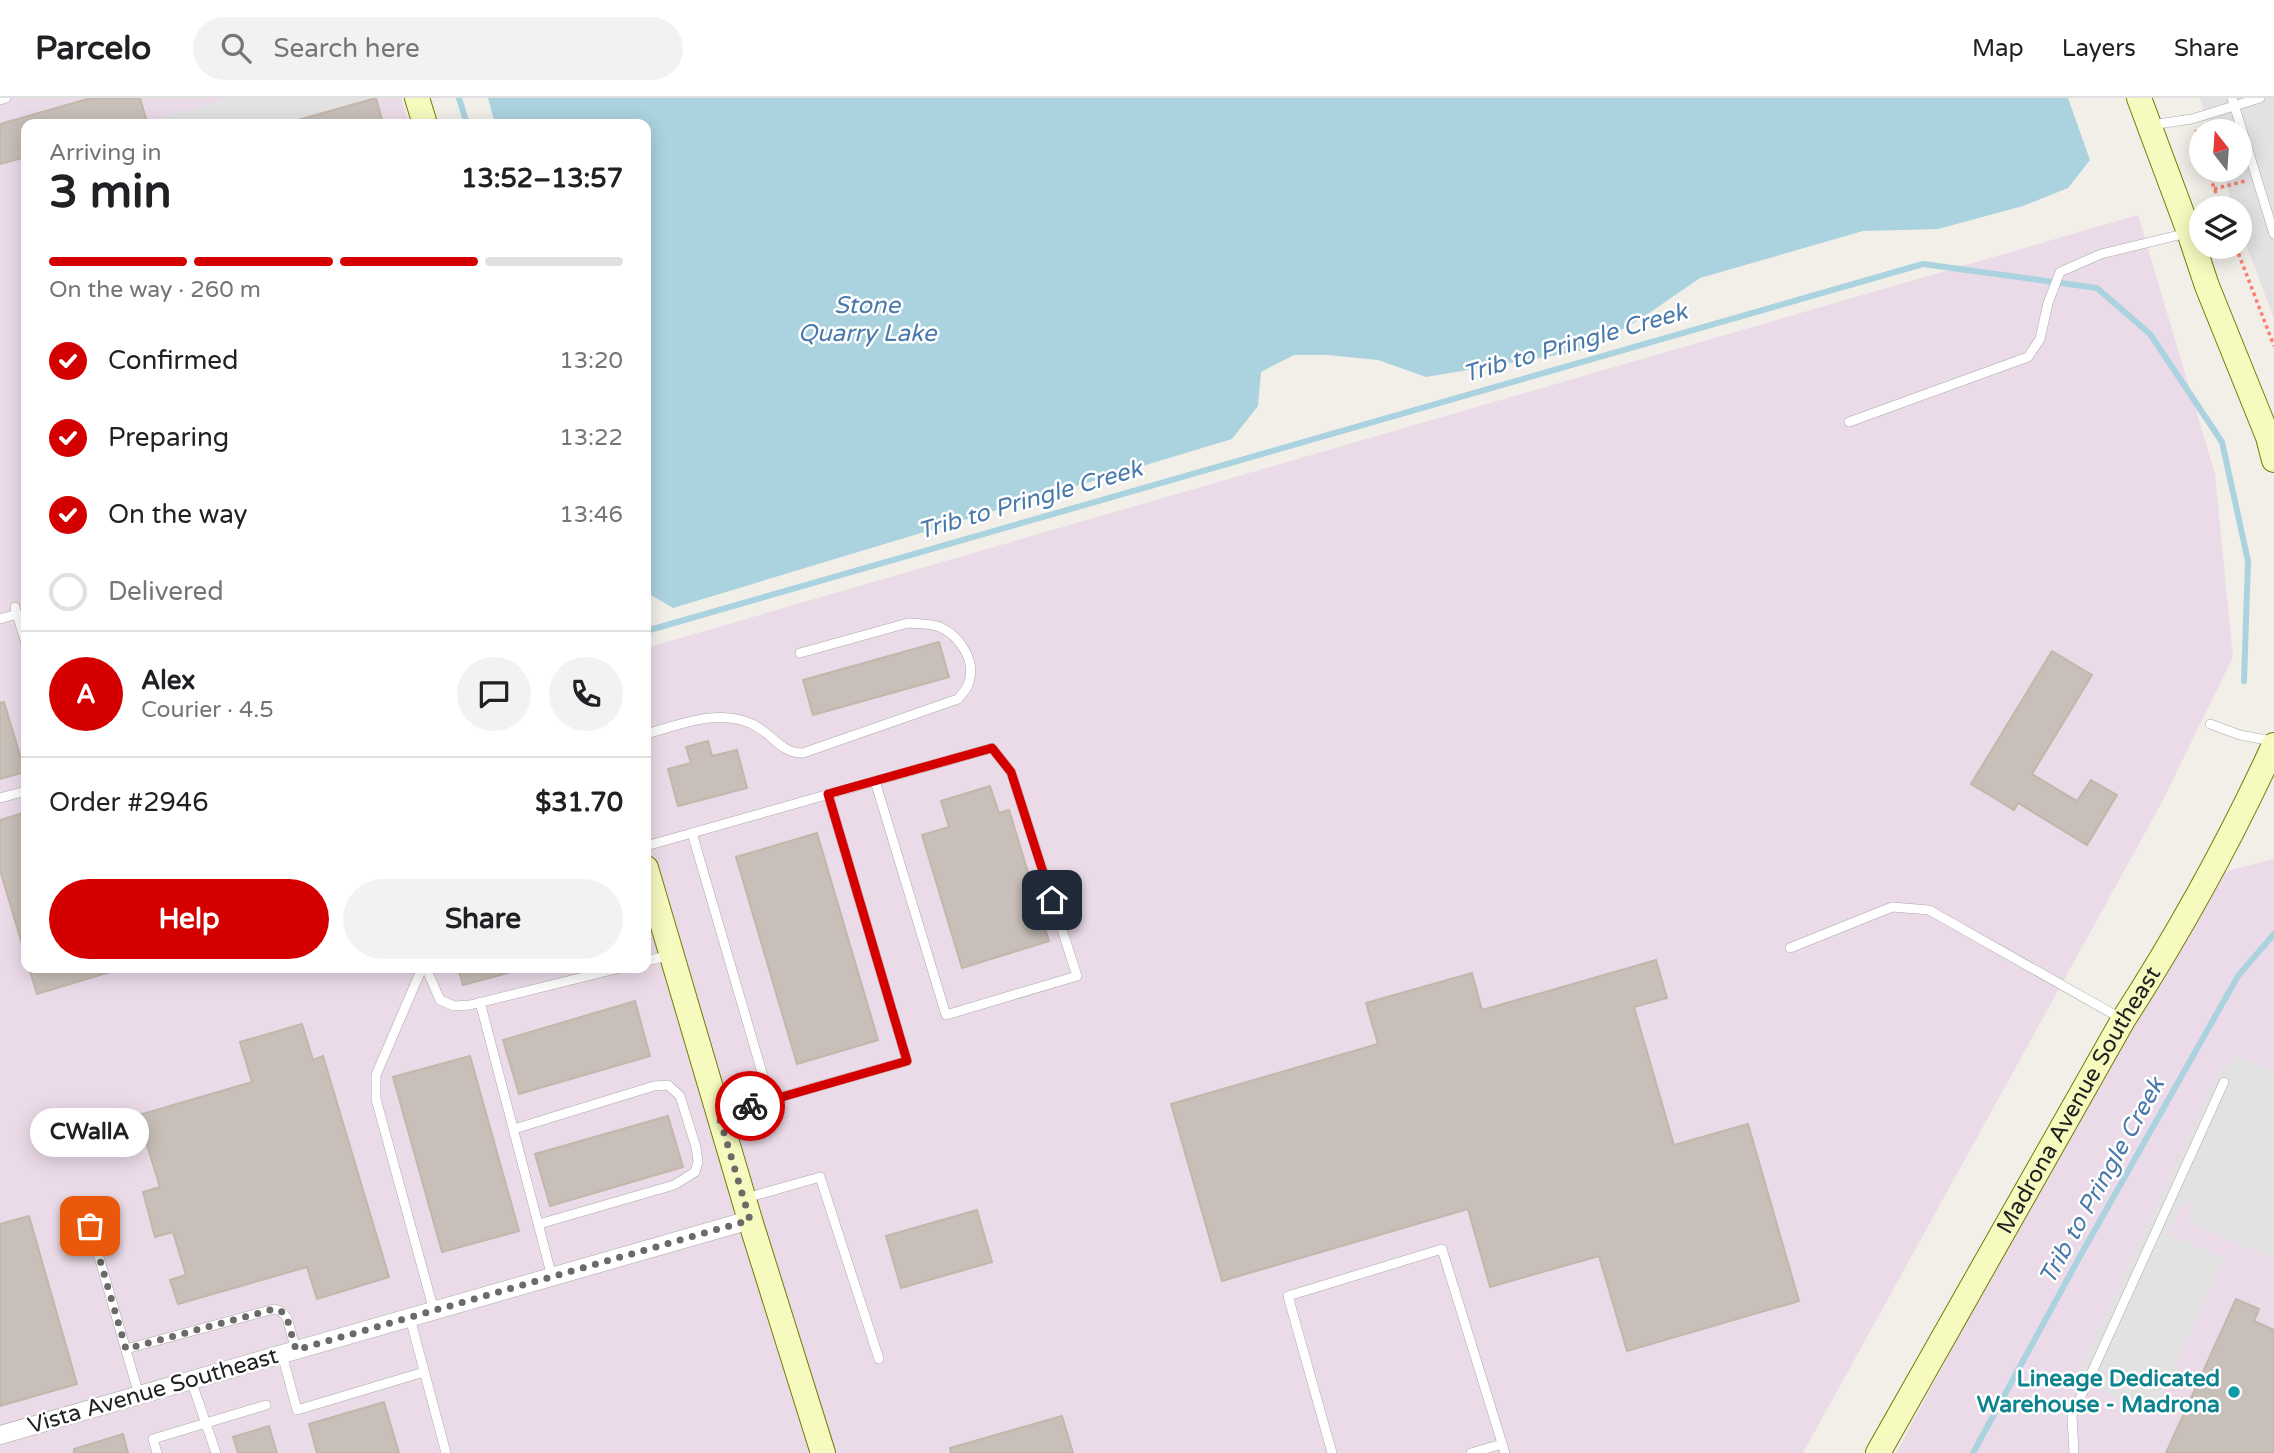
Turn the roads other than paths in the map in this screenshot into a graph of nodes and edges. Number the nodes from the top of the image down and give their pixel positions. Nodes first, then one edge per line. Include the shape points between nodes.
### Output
1 (6, 98) edge
2 (417, 98) edge
3 (2139, 98) edge
4 (2260, 98) edge
5 (0, 100) edge
6 (2234, 102) edge
7 (423, 119) edge
8 (2149, 126) junction
9 (2189, 232) joint
10 (2274, 234) edge
11 (2198, 259) edge
12 (1849, 422) dead end
13 (2274, 460) edge
14 (0, 619) edge
15 (21, 627) edge
16 (800, 653) dead end
17 (2210, 724) dead end
18 (651, 733) edge
19 (2274, 743) edge
20 (875, 781) junction
21 (21, 792) edge
22 (828, 794) junction
23 (0, 798) edge
24 (692, 833) junction
25 (651, 845) edge
26 (651, 885) edge
27 (1790, 948) dead end
28 (671, 955) junction
29 (651, 960) edge
30 (422, 973) edge
31 (426, 973) edge
32 (599, 973) edge
33 (480, 1002) junction
34 (2123, 1020) junction
35 (2224, 1082) dead end
36 (770, 1100) junction
37 (719, 1116) junction
38 (514, 1129) junction
39 (747, 1209) junction
40 (538, 1224) junction
41 (90, 1226) dead end
42 (552, 1277) junction
43 (434, 1311) junction
44 (410, 1318) junction
45 (126, 1349) junction
46 (289, 1352) junction
47 (879, 1359) dead end
48 (424, 1372) junction
49 (191, 1380) junction
50 (139, 1395) junction
51 (266, 1405) dead end
52 (205, 1424) junction
53 (0, 1435) edge
54 (1503, 1448) edge
55 (157, 1453) edge
56 (216, 1453) edge
57 (446, 1453) edge
58 (823, 1453) edge
59 (1332, 1453) edge
60 (1471, 1453) edge
61 (1878, 1453) edge
62 (2074, 1453) edge

1 - 5 lane
2 - 7 main road
3 - 8 main road
4 - 6 lane
6 - 8 lane via 2192,119
6 - 10 lane
8 - 9 main road
9 - 12 lane via 2101,254 2060,271 2040,339 2028,357
11 - 13 main road
14 - 15 lane via 16,610
16 - 18 lane via 908,623 927,625 942,627 956,639 968,654 971,673 958,699 803,753 793,753 754,724 725,717
17 - 19 lane
19 - 34 main road, Madrona Avenue Southeast via 2168,947
20 - 20 lane via 992,748 1011,772 1077,976 946,1015
20 - 22 lane
21 - 23 lane
22 - 24 lane
22 - 36 lane via 907,1061
24 - 25 lane
24 - 36 lane
26 - 28 main road
27 - 34 lane via 1892,907 1929,910
28 - 29 lane
28 - 37 main road
30 - 43 lane via 376,1075 376,1099
31 - 33 lane via 440,1000 454,1006
32 - 33 lane
33 - 38 lane
34 - 61 main road, Madrona Avenue Southeast
35 - 62 lane via 2072,1416
36 - 37 lane
37 - 39 main road
38 - 40 lane
38 - 40 lane via 668,1085 680,1096 696,1147 695,1172 674,1185
39 - 42 street, Vista Avenue Southeast
39 - 47 lane via 820,1177
39 - 58 main road
40 - 42 lane
41 - 45 lane
42 - 43 street, Vista Avenue Southeast
43 - 44 street, Vista Avenue Southeast
44 - 46 street, Vista Avenue Southeast
44 - 48 lane
45 - 46 lane via 274,1309 287,1318
45 - 50 lane
46 - 48 lane via 298,1410
46 - 49 street, Vista Avenue Southeast
48 - 57 lane
49 - 50 street, Vista Avenue Southeast
49 - 52 lane
50 - 53 street, Vista Avenue Southeast
51 - 52 lane
52 - 55 lane via 153,1439
52 - 56 lane
54 - 59 lane via 1442,1249 1288,1296
54 - 60 lane

